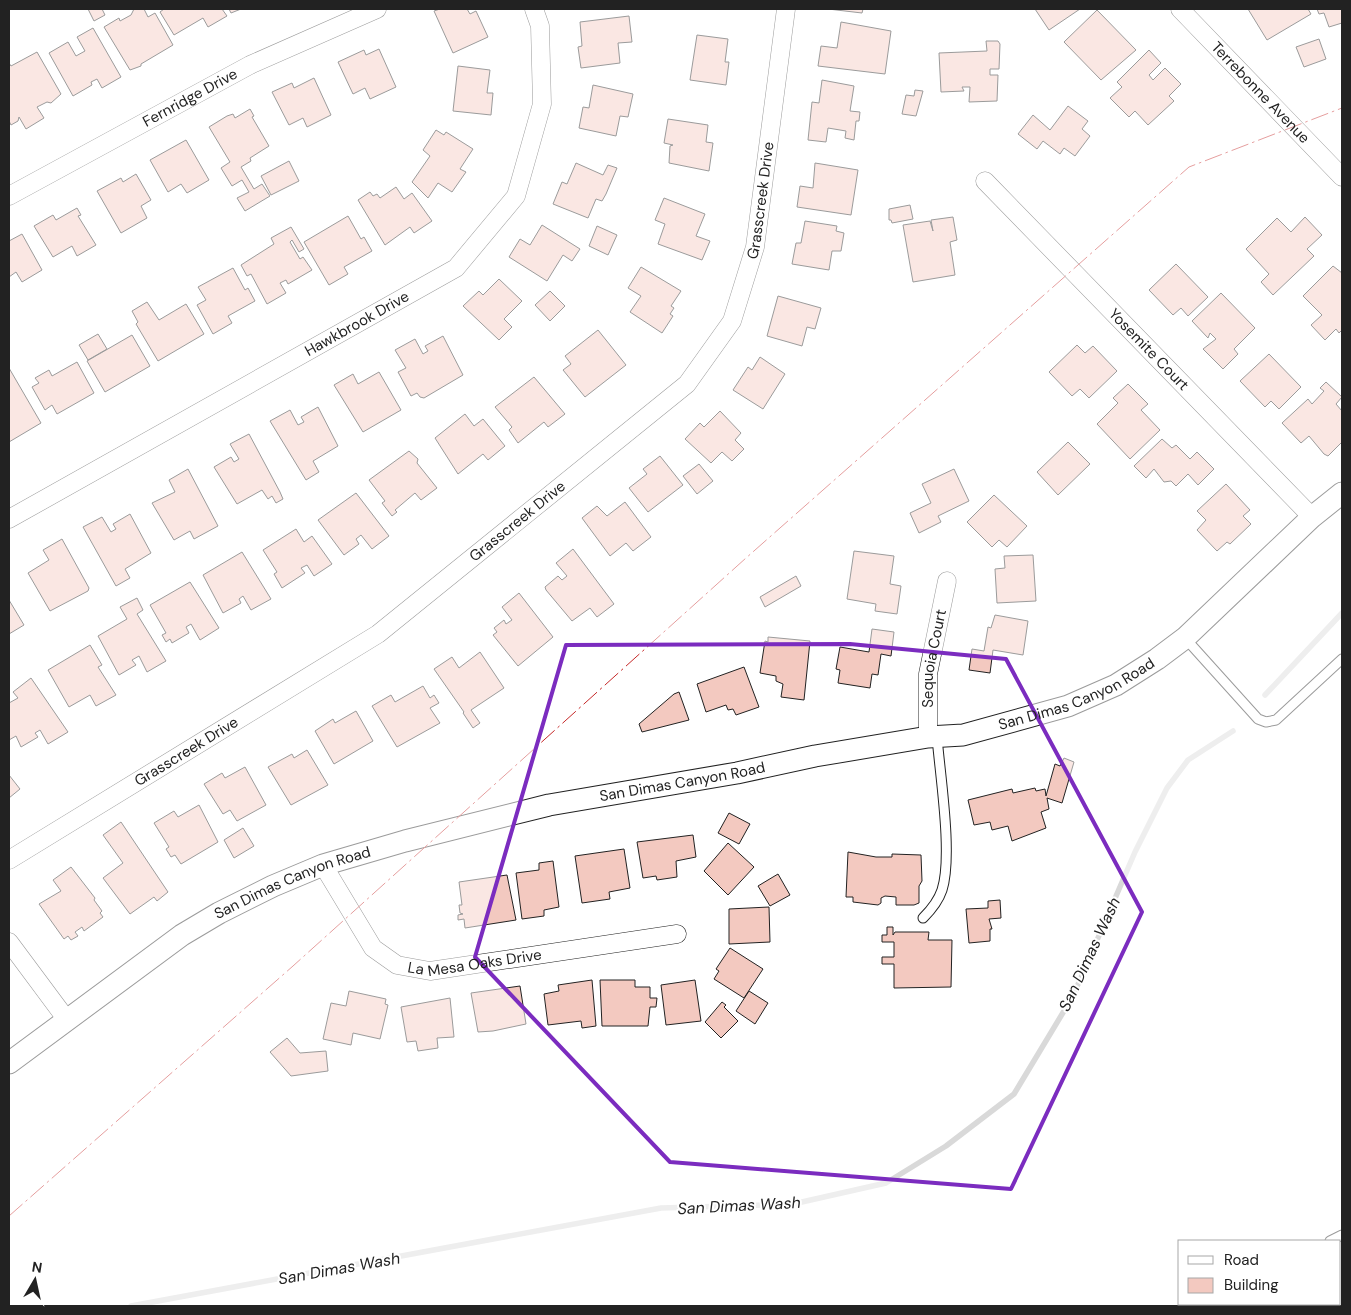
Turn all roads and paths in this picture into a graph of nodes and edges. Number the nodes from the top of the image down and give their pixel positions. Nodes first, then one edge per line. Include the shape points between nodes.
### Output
1 (377, 9) edge
2 (534, 9) edge
3 (786, 9) edge
4 (1183, 10) edge
5 (1342, 177) edge
6 (985, 182) dead end
7 (9, 196) edge
8 (1342, 493) edge
9 (1312, 516) junction
10 (9, 519) edge
11 (947, 581) dead end
12 (1185, 638) junction
13 (1342, 659) edge
14 (933, 737) junction
15 (9, 860) edge
16 (323, 865) junction
17 (923, 918) dead end
18 (677, 934) dead end
19 (9, 942) edge
20 (66, 1020) junction
21 (9, 1063) edge

1 - 7 street, Fernridge Drive via 250,65
2 - 10 street, Hawkbrook Drive via 540,26 542,104 516,196 456,268
3 - 15 street, Grasscreek Drive via 755,247 732,321 687,384 378,634
4 - 5 street, Terrebonne Avenue
6 - 9 street, Yosemite Court
8 - 9 street, San Dimas Canyon Road
9 - 12 street, San Dimas Canyon Road
11 - 14 street, Sequoia Court via 928,674
12 - 13 lane via 1216,676 1258,719 1266,722 1276,720
12 - 14 street, San Dimas Canyon Road via 1116,684 1068,706 963,735
14 - 16 street, San Dimas Canyon Road via 549,806 405,841
14 - 17 lane via 947,860 935,906
16 - 18 street, La Mesa Oaks Drive via 373,948 397,965 430,971
16 - 20 street, San Dimas Canyon Road via 273,886 182,935
19 - 20 street
20 - 21 street, San Dimas Canyon Road

